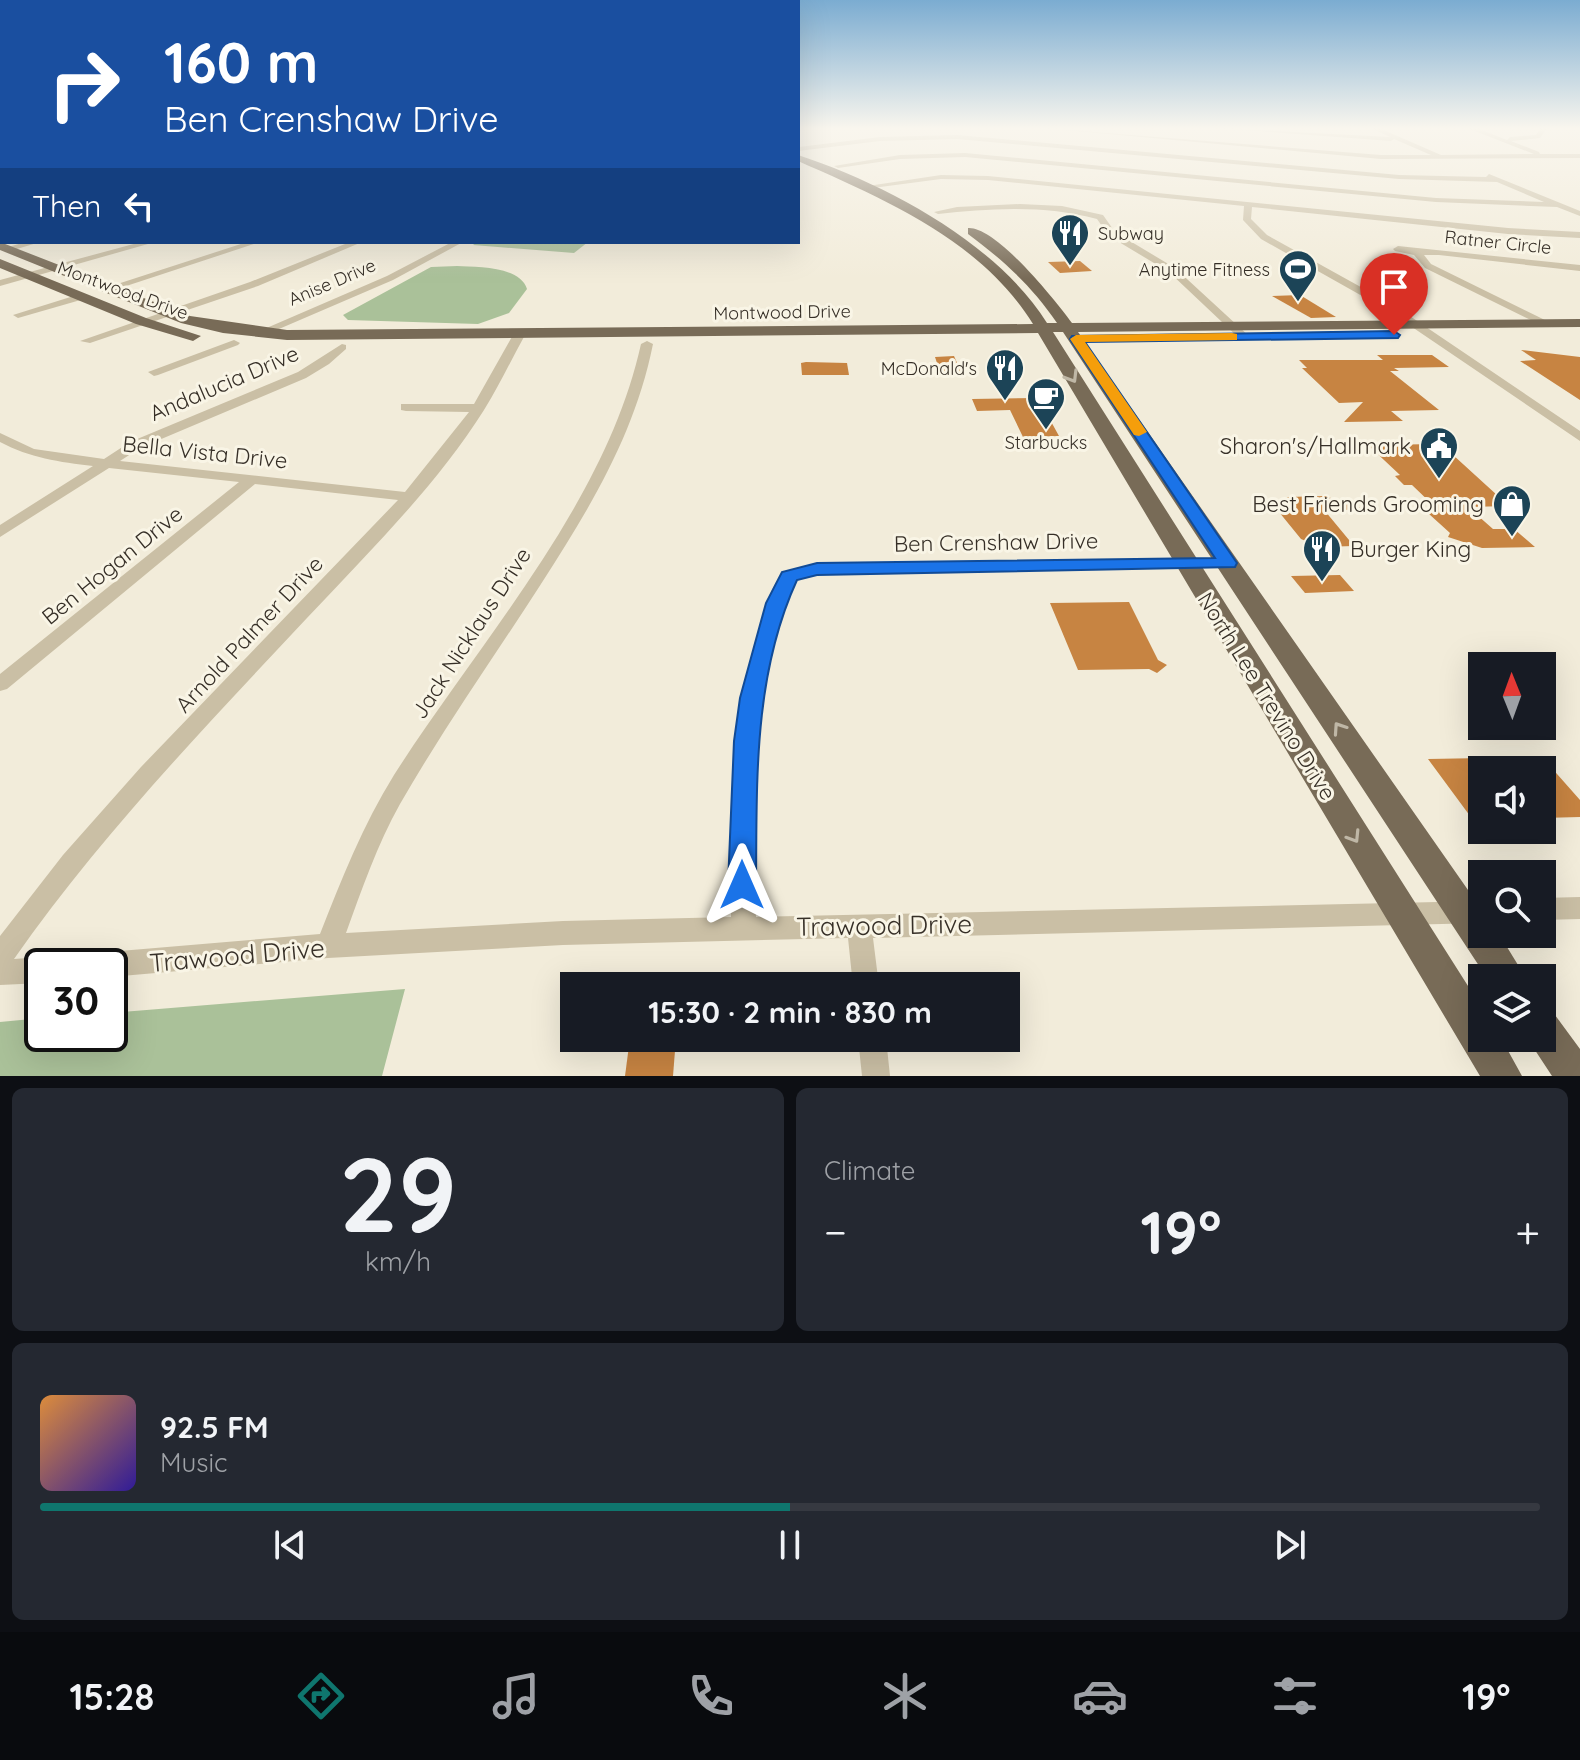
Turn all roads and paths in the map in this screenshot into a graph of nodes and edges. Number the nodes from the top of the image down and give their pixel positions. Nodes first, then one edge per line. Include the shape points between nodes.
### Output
1 (845, 178) edge
2 (860, 178) edge
3 (956, 178) edge
4 (977, 178) edge
5 (1107, 178) edge
6 (1207, 178) edge
7 (1439, 178) edge
8 (1494, 178) edge
9 (1498, 180) junction
10 (1102, 189) junction
11 (884, 191) junction
12 (858, 199) dead end
13 (1248, 204) junction
14 (1559, 205) junction
15 (1580, 214) edge
16 (953, 225) junction
17 (1580, 235) edge
18 (30, 244) edge
19 (144, 244) edge
20 (250, 244) edge
21 (353, 244) edge
22 (455, 244) edge
23 (1398, 249) dead end
24 (2, 253) edge
25 (1417, 253) junction
26 (1580, 268) edge
27 (53, 269) junction
28 (28, 275) junction
29 (0, 283) edge
30 (107, 289) junction
31 (1514, 293) dead end
32 (1489, 295) junction
33 (80, 297) junction
34 (166, 313) junction
35 (18, 315) dead end
36 (141, 321) junction
37 (1580, 323) edge
38 (1545, 324) junction
39 (1416, 325) junction
40 (1238, 332) junction
41 (261, 333) junction
42 (1580, 333) edge
43 (1059, 334) junction
44 (1431, 335) junction
45 (787, 337) junction
46 (516, 340) junction
47 (86, 341) dead end
48 (234, 343) junction
49 (647, 344) junction
50 (342, 347) junction
51 (154, 372) dead end
52 (406, 407) dead end
53 (479, 408) junction
54 (0, 437) edge
55 (1580, 437) edge
56 (1145, 439) junction
57 (1110, 440) junction
58 (104, 463) junction
59 (252, 479) junction
60 (409, 497) junction
61 (0, 532) edge
62 (1185, 563) junction
63 (1228, 563) junction
64 (0, 684) edge
65 (1468, 905) edge
66 (1580, 908) edge
67 (1556, 909) edge
68 (1468, 912) edge
69 (1401, 914) junction
70 (859, 925) junction
71 (744, 929) junction
72 (328, 946) junction
73 (0, 957) edge
74 (128, 963) edge
75 (24, 971) edge
76 (0, 972) edge
77 (864, 972) edge
78 (1556, 1048) edge
79 (873, 1052) edge
80 (876, 1076) edge
81 (1502, 1076) edge
82 (1575, 1076) edge

1 - 11 main road, North Lee Trevino Drive
2 - 11 main road, North Lee Trevino Drive
3 - 11 street
4 - 10 street
5 - 10 street
6 - 14 street via 1462,203
7 - 9 street
8 - 9 street
9 - 14 street
10 - 13 street
11 - 12 main road
11 - 16 main road, North Lee Trevino Drive
11 - 16 main road, North Lee Trevino Drive
13 - 17 street
13 - 39 street via 1247,220 1264,237
14 - 15 street
16 - 40 street via 1010,206 1100,217 1112,234 1172,270
16 - 43 main road, North Lee Trevino Drive
18 - 24 street
19 - 27 street
20 - 30 street
21 - 34 street
22 - 41 street, Anise Drive
23 - 25 street
24 - 27 main road, Montwood Drive
24 - 28 main road, Montwood Drive
25 - 26 street, Ratner Circle
25 - 32 street, Ratner Circle via 1428,266
27 - 28 street
27 - 30 main road, Montwood Drive
28 - 29 street
28 - 33 main road, Montwood Drive
30 - 34 main road, Montwood Drive
31 - 32 street
32 - 38 street, Ratner Circle
33 - 35 street
33 - 36 main road, Montwood Drive
34 - 36 street
34 - 41 main road, Montwood Drive
36 - 47 street
36 - 48 main road, Montwood Drive
37 - 38 main road, Montwood Drive
38 - 39 main road, Montwood Drive
39 - 40 main road, Montwood Drive
39 - 44 street
40 - 43 main road, Montwood Drive
40 - 44 main road, Montwood Drive
41 - 46 main road, Montwood Drive
42 - 44 main road, Montwood Drive
43 - 45 main road, Montwood Drive
43 - 56 main road, North Lee Trevino Drive
43 -> 57 main road, North Lee Trevino Drive
44 - 55 street
45 - 46 main road, Montwood Drive
45 - 49 main road, Montwood Drive
46 - 49 main road, Montwood Drive
46 - 50 main road, Montwood Drive
46 - 53 street, Arnold Palmer Drive
48 - 50 main road, Montwood Drive
48 - 51 street
49 - 72 street, Jack Nicklaus Drive via 639,383 606,462 576,518 370,835
50 - 58 street, Andalucia Drive via 314,369
52 - 53 street
53 - 60 street, Arnold Palmer Drive
54 - 58 street, Bella Vista Drive via 29,452
56 - 57 main road
56 - 63 main road, North Lee Trevino Drive
57 - 62 main road, North Lee Trevino Drive
58 - 59 street, Bella Vista Drive
58 - 61 street, Andalucia Drive
59 - 60 street, Bella Vista Drive
59 - 64 street, Ben Hogan Drive
60 - 73 street, Arnold Palmer Drive via 134,789 68,864
62 - 63 street, Ben Crenshaw Drive
62 -> 69 main road, North Lee Trevino Drive
62 - 71 street, Ben Crenshaw Drive via 817,569 789,576 760,661 745,741
65 -> 63 main road, North Lee Trevino Drive
66 - 67 street
68 - 69 street, Trawood Drive
69 - 70 street, Trawood Drive
69 - 81 main road, North Lee Trevino Drive
70 - 71 street, Trawood Drive
70 - 77 street
71 - 72 street, Trawood Drive
72 - 74 street, Trawood Drive
75 - 76 street
78 - 82 main road
79 - 80 street

